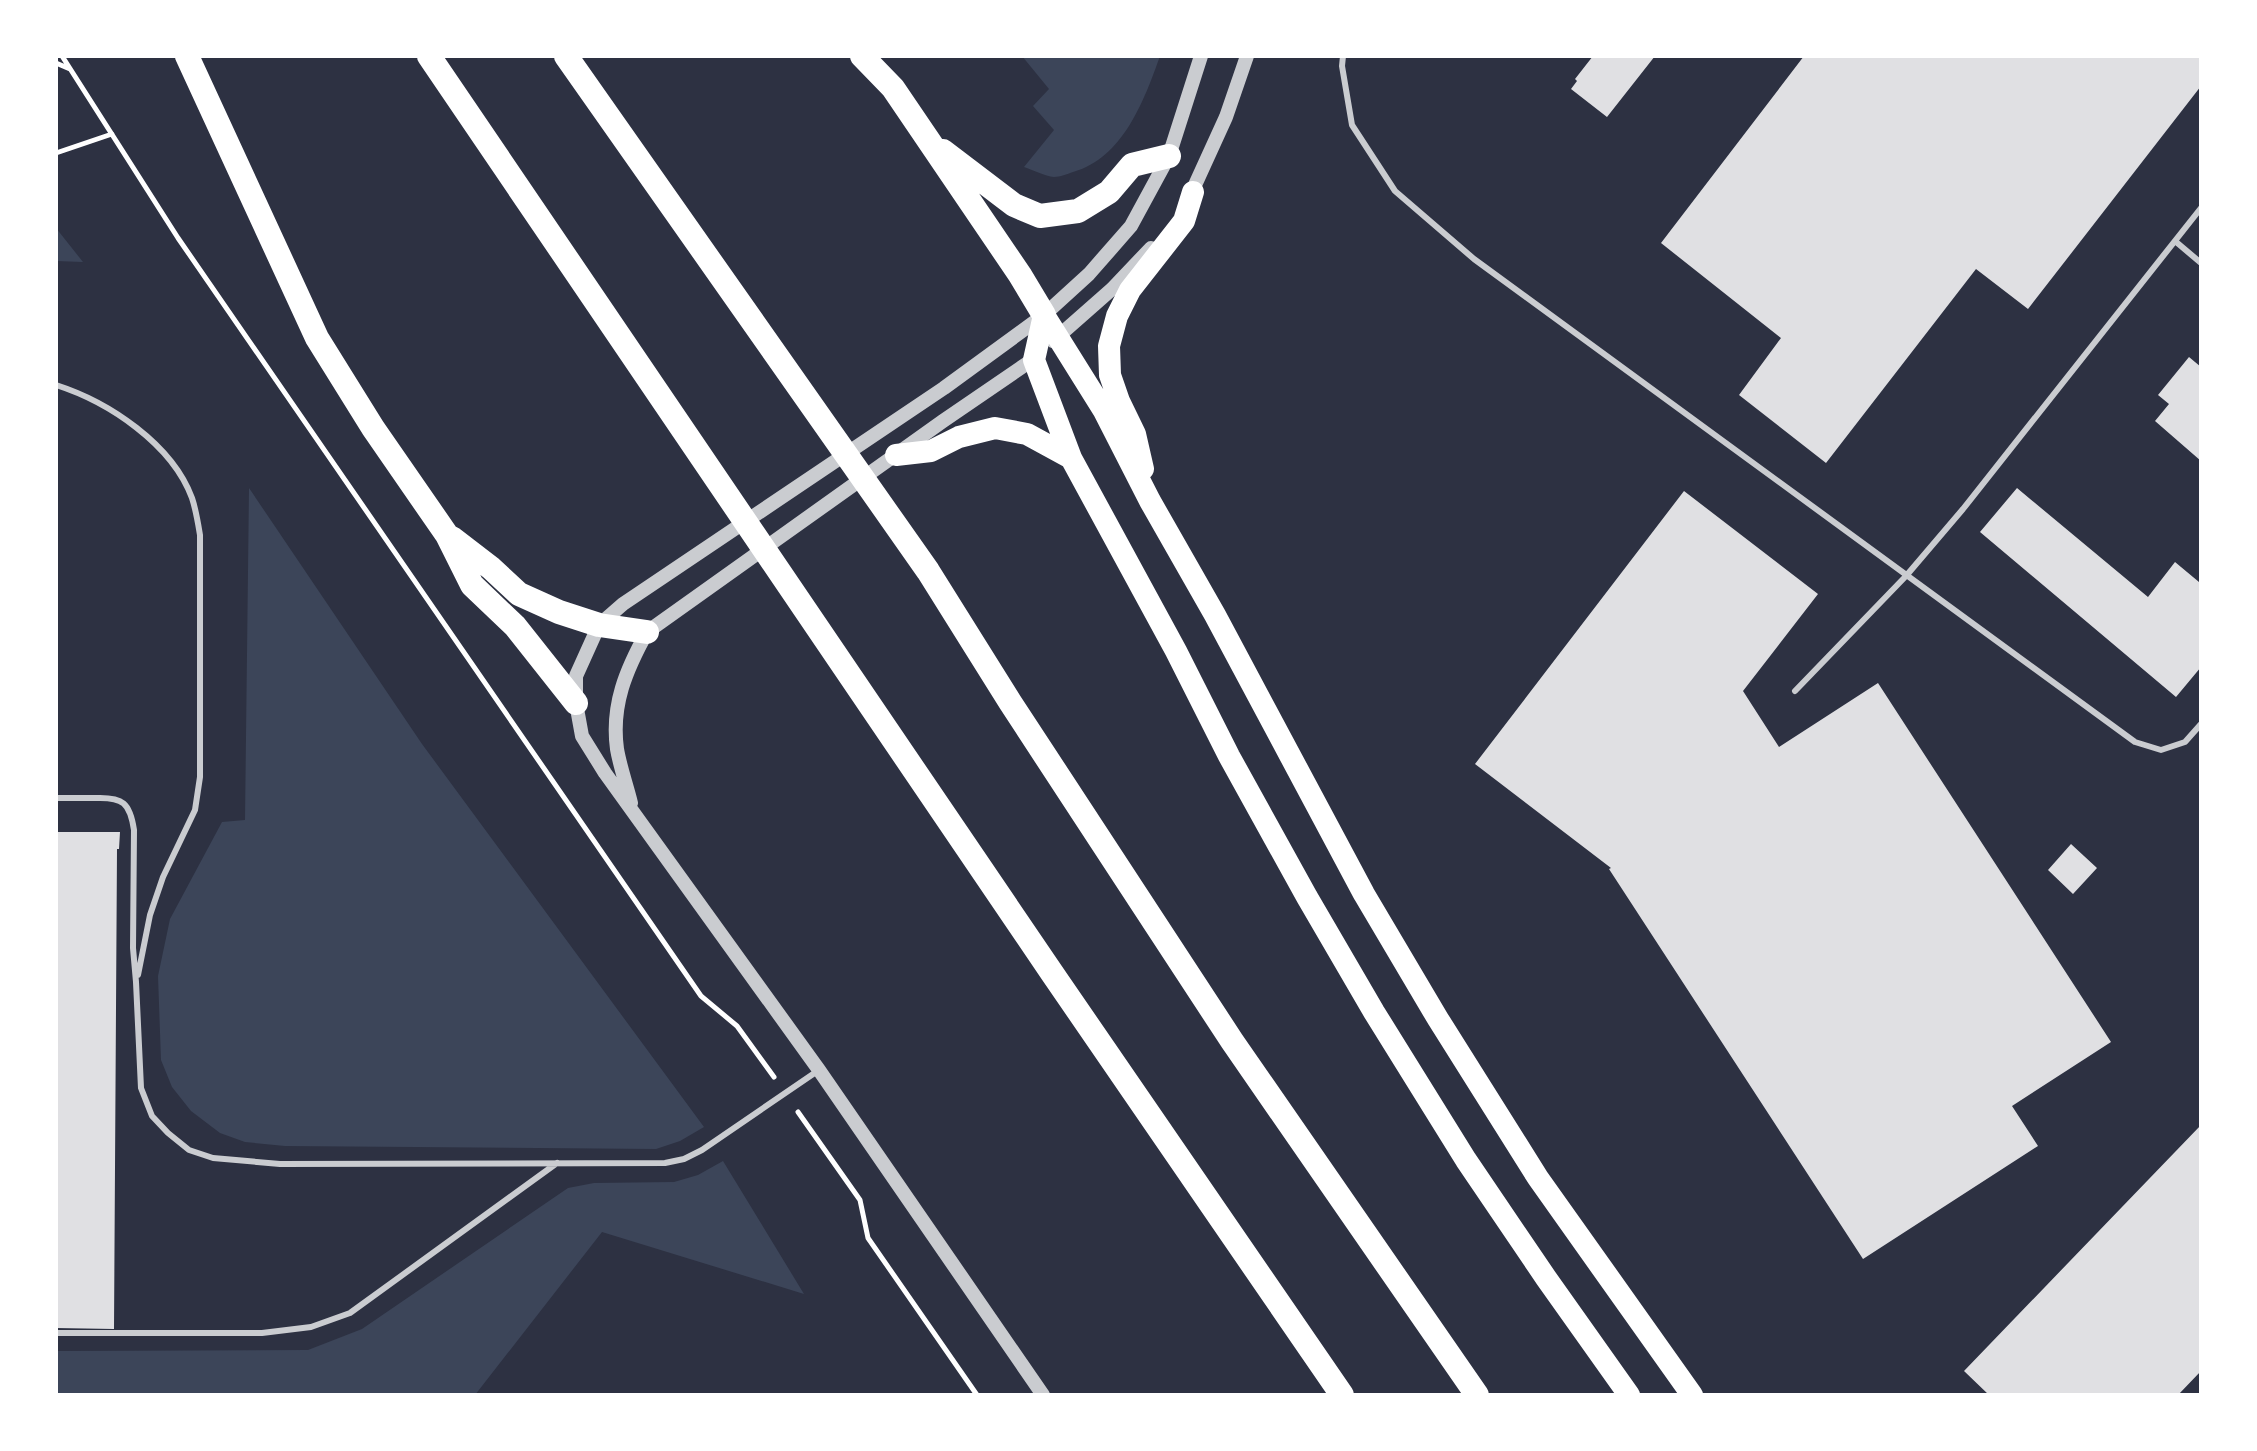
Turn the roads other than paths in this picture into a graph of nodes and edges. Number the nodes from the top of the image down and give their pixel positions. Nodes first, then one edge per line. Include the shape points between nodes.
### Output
1 (187, 56) edge
2 (429, 56) edge
3 (566, 56) edge
4 (862, 56) edge
5 (1201, 56) edge
6 (1247, 56) edge
7 (1343, 56) edge
8 (928, 139) junction
9 (1169, 156) junction
10 (1193, 192) junction
11 (2201, 208) edge
12 (2175, 241) junction
13 (2201, 263) edge
14 (1044, 315) junction
15 (1058, 337) junction
16 (1034, 360) junction
17 (56, 385) edge
18 (896, 455) junction
19 (1071, 458) junction
20 (1150, 501) junction
21 (447, 535) junction
22 (1906, 576) junction
23 (599, 625) junction
24 (647, 632) junction
25 (1795, 691) dead end
26 (576, 703) junction
27 (2201, 724) edge
28 (56, 798) edge
29 (634, 814) junction
30 (136, 982) junction
31 (819, 1070) junction
32 (557, 1163) junction
33 (56, 1333) edge
34 (1043, 1395) edge
35 (1342, 1395) edge
36 (1477, 1395) edge
37 (1629, 1395) edge
38 (1692, 1395) edge

1 - 21 highway via 317,338
2 - 35 highway
3 - 36 highway via 928,571 1232,1041
4 - 8 highway via 893,88
5 - 9 street
6 - 10 street
7 - 22 lane via 1352,125 1395,191 1474,259
8 - 9 highway via 1003,198 1040,216 1078,211 1109,192 1132,165
8 - 14 highway
9 - 14 street via 1131,226
10 - 15 street via 1152,247
10 - 20 highway via 1184,221 1130,290 1109,346 1110,375 1135,434
11 - 12 lane
12 - 13 lane
12 - 22 lane
14 - 15 highway
14 - 16 highway
14 - 23 street
15 - 16 street
15 - 20 highway
16 - 18 street
16 - 19 highway
17 - 30 lane via 113,411 172,462 192,498 200,535 195,810 163,877
18 - 19 highway via 931,451 995,428 1027,434
18 - 24 street
19 - 37 highway via 1229,756 1374,1012 1466,1160
20 - 38 highway via 1438,1019 1538,1178
21 - 23 highway via 519,594
21 - 26 highway via 472,585 515,626
22 - 25 lane
22 - 27 lane via 2135,742 2161,750 2185,742
23 - 24 highway
23 - 26 street via 576,676
24 - 29 street via 627,668 616,712 617,750
26 - 29 street via 582,736
28 - 30 lane via 113,797 124,802 131,815
29 - 31 street
30 - 32 lane via 141,1088 152,1116 189,1150 213,1158 280,1164
31 - 32 lane via 684,1159
31 - 34 street
32 - 33 lane via 350,1313 311,1327 262,1333

